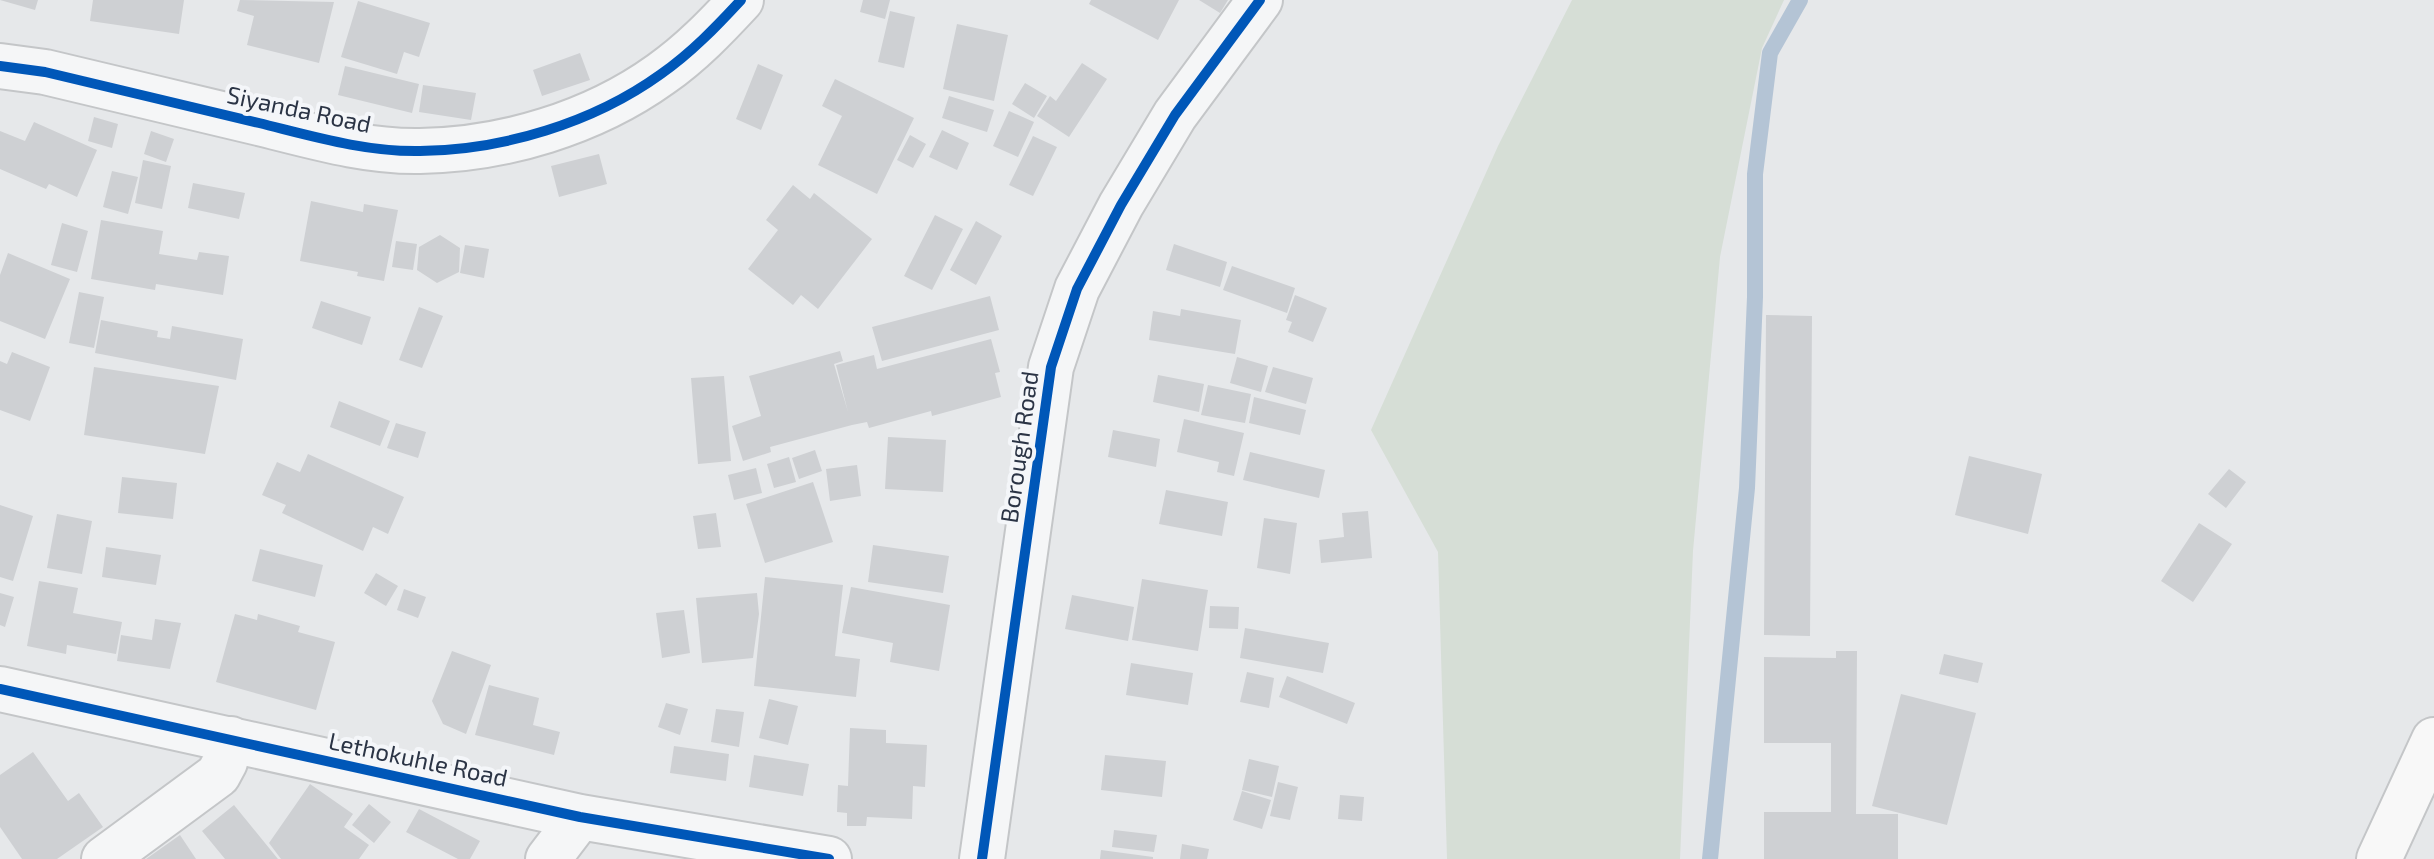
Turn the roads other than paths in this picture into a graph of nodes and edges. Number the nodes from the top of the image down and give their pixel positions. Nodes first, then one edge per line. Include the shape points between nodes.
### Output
1 (741, 0) edge
2 (1260, 0) edge
3 (0, 66) edge
4 (0, 689) edge
5 (231, 739) junction
6 (2434, 740) edge
7 (580, 817) junction
8 (104, 859) edge
9 (548, 859) edge
10 (829, 859) edge
11 (982, 859) edge
12 (2379, 859) edge

1 - 3 street, Siyanda Road via 706,38 619,99 570,122 492,145 419,151 353,146 45,72
2 - 11 street, Borough Road via 1175,115 1121,205 1077,289 1051,367
4 - 5 street, Lethokuhle Road
5 - 7 street, Lethokuhle Road
5 - 8 street via 218,775
6 - 12 main road
7 - 9 street
7 - 10 street, Lethokuhle Road

